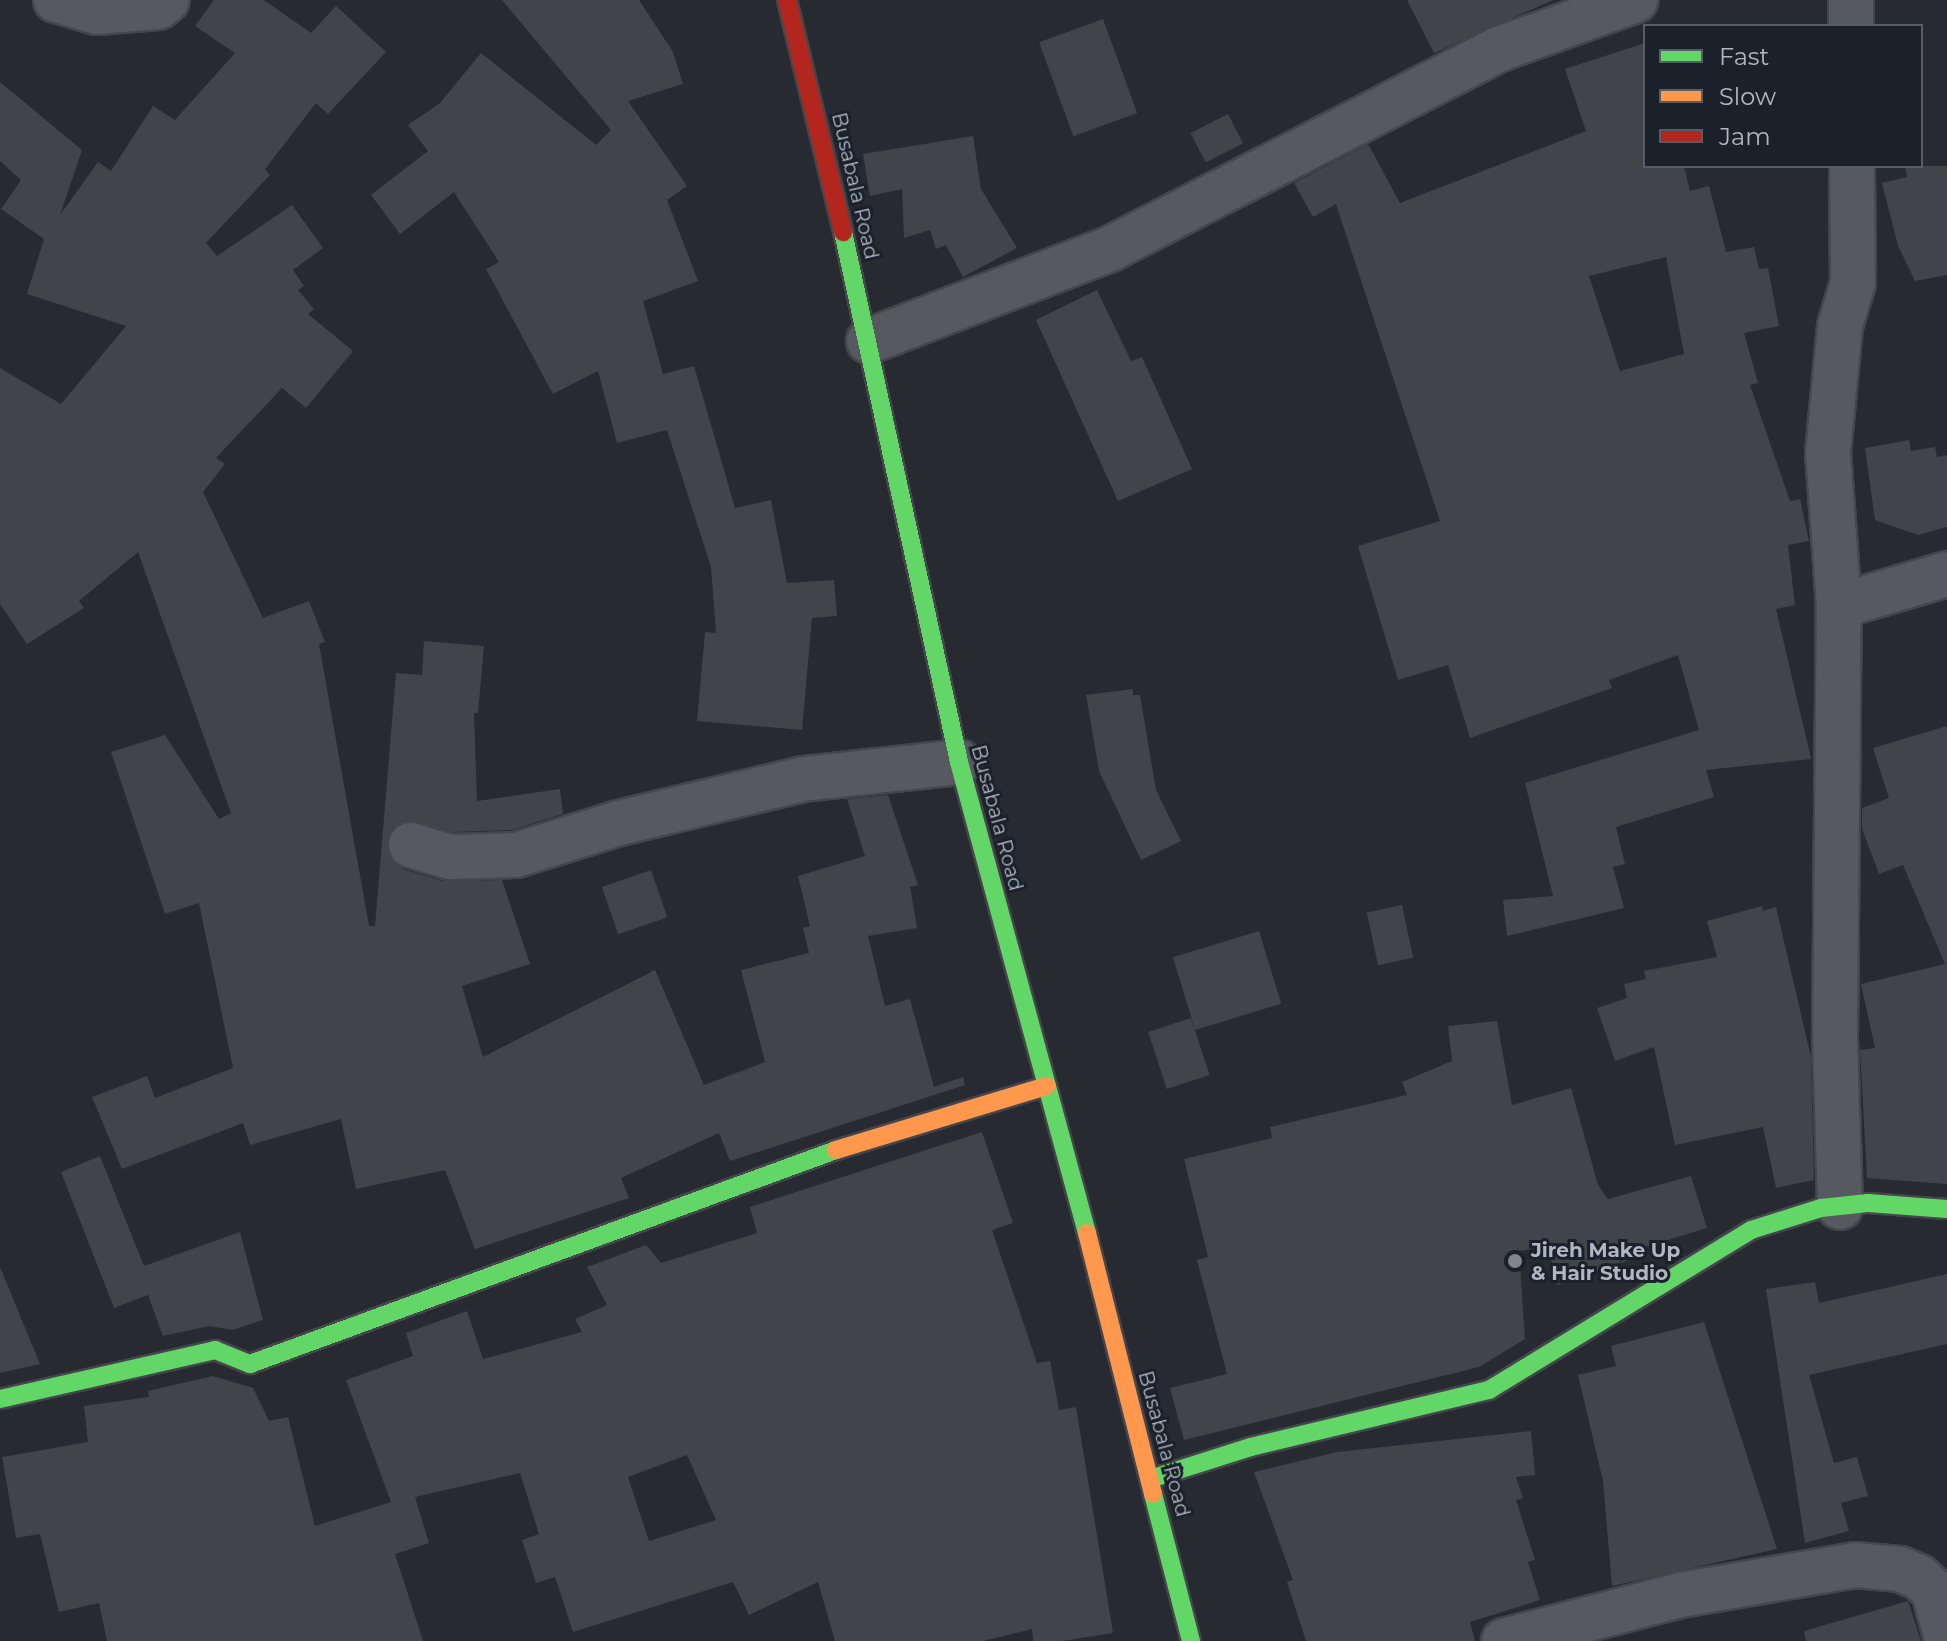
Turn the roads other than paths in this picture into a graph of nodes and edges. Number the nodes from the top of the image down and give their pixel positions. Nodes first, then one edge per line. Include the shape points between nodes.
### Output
1 (56, 0) edge
2 (167, 0) edge
3 (787, 0) edge
4 (1636, 0) edge
5 (1851, 0) edge
6 (1851, 24) edge
7 (1852, 168) edge
8 (869, 341) junction
9 (1947, 574) edge
10 (1839, 606) junction
11 (959, 762) junction
12 (411, 845) dead end
13 (1046, 1086) junction
14 (1840, 1207) junction
15 (1947, 1209) edge
16 (0, 1399) edge
17 (1150, 1479) junction
18 (1947, 1640) edge
19 (1191, 1641) edge
20 (1504, 1641) edge

1 - 2 street via 97,12 158,7
3 - 8 street, Busabala Road
4 - 8 street via 1499,49 1110,249
5 - 6 street
7 - 10 street via 1853,283 1840,326 1828,453
8 - 11 street, Busabala Road
9 - 10 street
10 - 14 street via 1835,1039
11 - 12 street via 803,779 487,860 450,857
11 - 13 street, Busabala Road
13 - 16 street via 796,1163 250,1364 215,1350
13 - 17 street, Busabala Road
14 - 15 street via 1868,1203
14 - 17 street via 1751,1230 1489,1390 1251,1447
17 - 19 street, Busabala Road
18 - 20 street via 1934,1591 1919,1577 1900,1569 1855,1565 1680,1595

